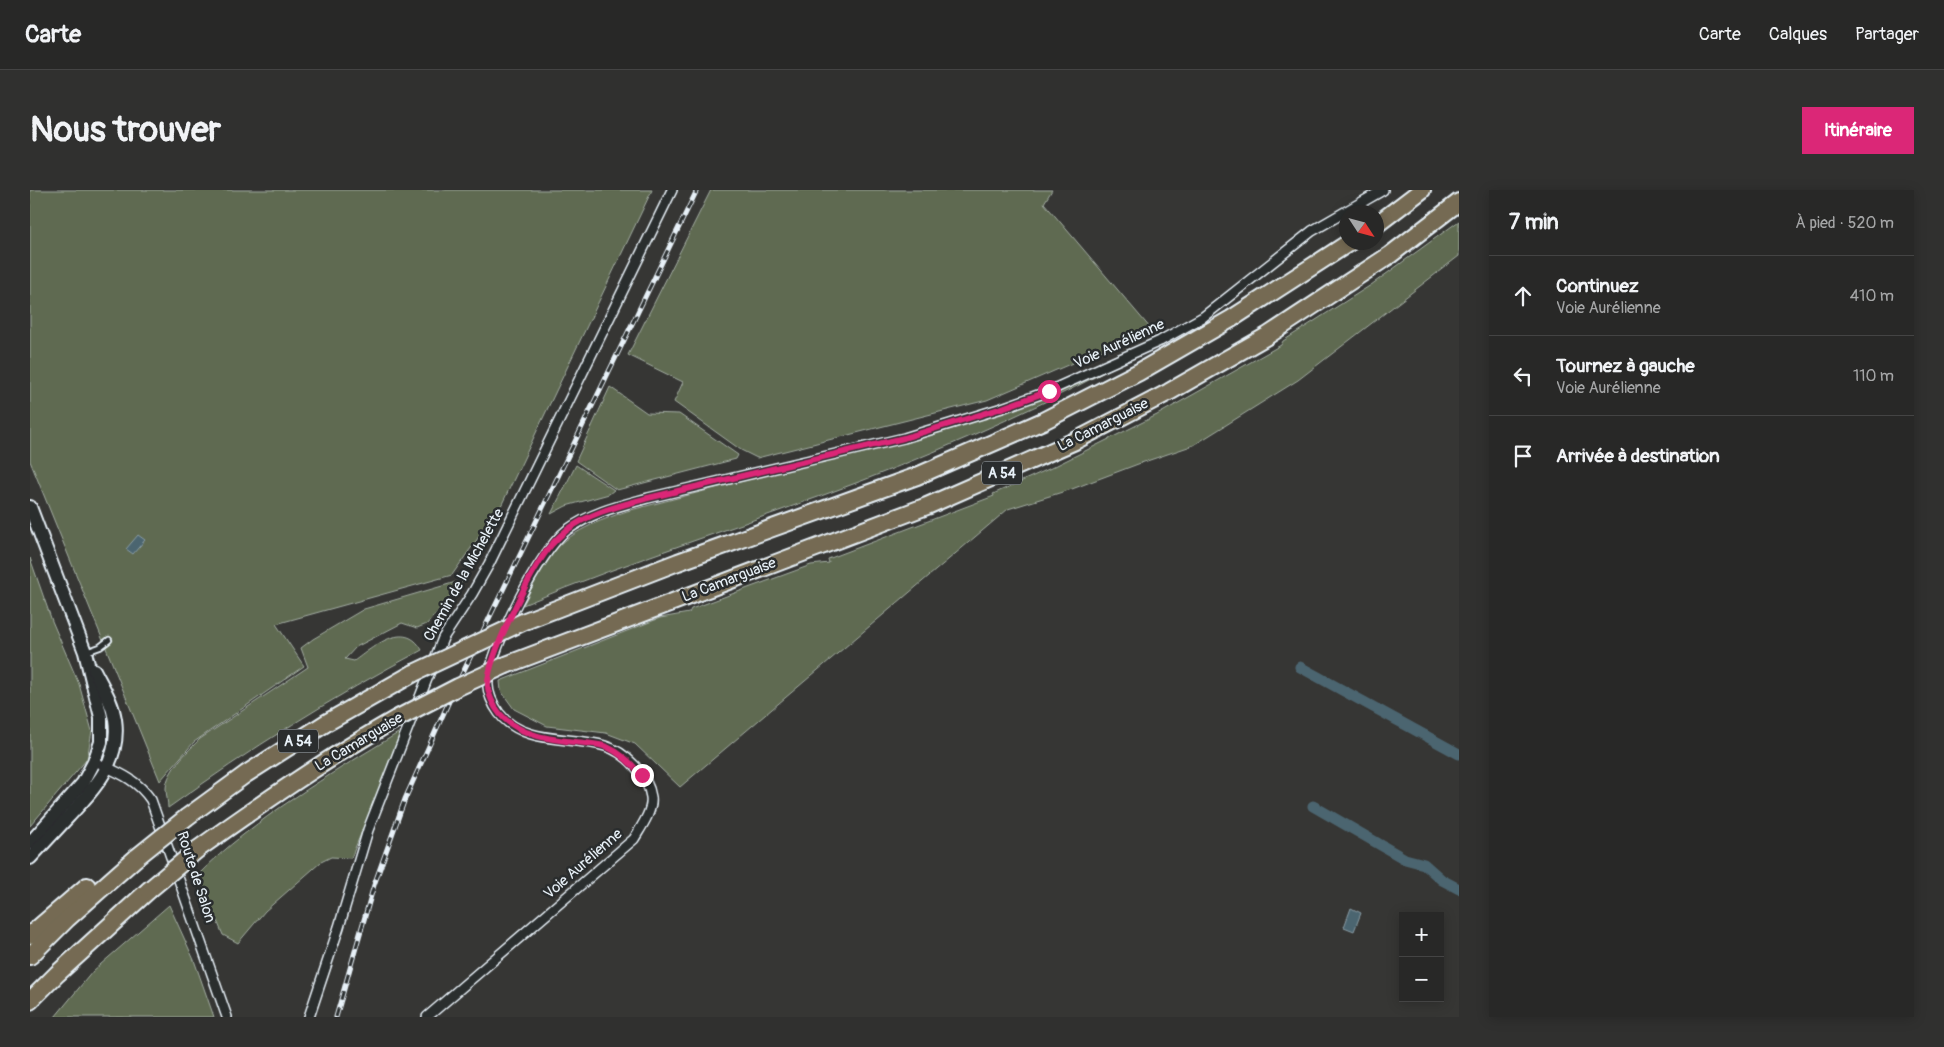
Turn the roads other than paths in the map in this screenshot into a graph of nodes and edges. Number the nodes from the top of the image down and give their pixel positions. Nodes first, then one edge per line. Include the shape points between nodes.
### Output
1 (672, 190) edge
2 (1383, 190) edge
3 (1422, 190) edge
4 (1459, 202) edge
5 (1384, 218) edge
6 (1339, 249) edge
7 (30, 507) edge
8 (109, 640) dead end
9 (84, 652) junction
10 (94, 762) junction
11 (107, 768) junction
12 (68, 809) junction
13 (30, 843) edge
14 (136, 854) junction
15 (30, 858) edge
16 (30, 935) edge
17 (30, 956) edge
18 (30, 1001) edge
19 (227, 1017) edge
20 (309, 1017) edge
21 (427, 1017) edge

1 - 20 street, Chemin de la Michelette via 489,564 443,638 368,830
2 - 21 street, Voie Aurélienne via 1312,231 1203,317 1160,341 1049,391 904,438 606,510 566,531 548,549 517,602 490,668 487,684 490,696 500,714 516,727 545,738 605,746 620,754 642,775 651,798 647,817 634,839
3 - 5 highway
4 - 18 highway, La Camarguaise / A 54, bridge via 1390,255 1268,336 1075,441 927,506 506,665 396,719 317,766 198,849 56,974
6 - 14 highway, La Camarguaise / A 54, bridge via 1231,319 1139,372 1043,420 917,476 525,621 414,673 326,722 246,774
7 - 9 street
8 - 9 lane
9 - 10 street via 101,717 102,742
9 - 11 street via 109,698 115,720 114,751
10 - 11 street, Route de Salon
10 - 12 street
11 - 12 street via 93,791
11 - 19 street, Route de Salon via 134,780 151,800
12 - 13 street
12 - 15 street
14 - 16 highway via 92,882
14 - 17 highway, La Camarguaise / A 54

